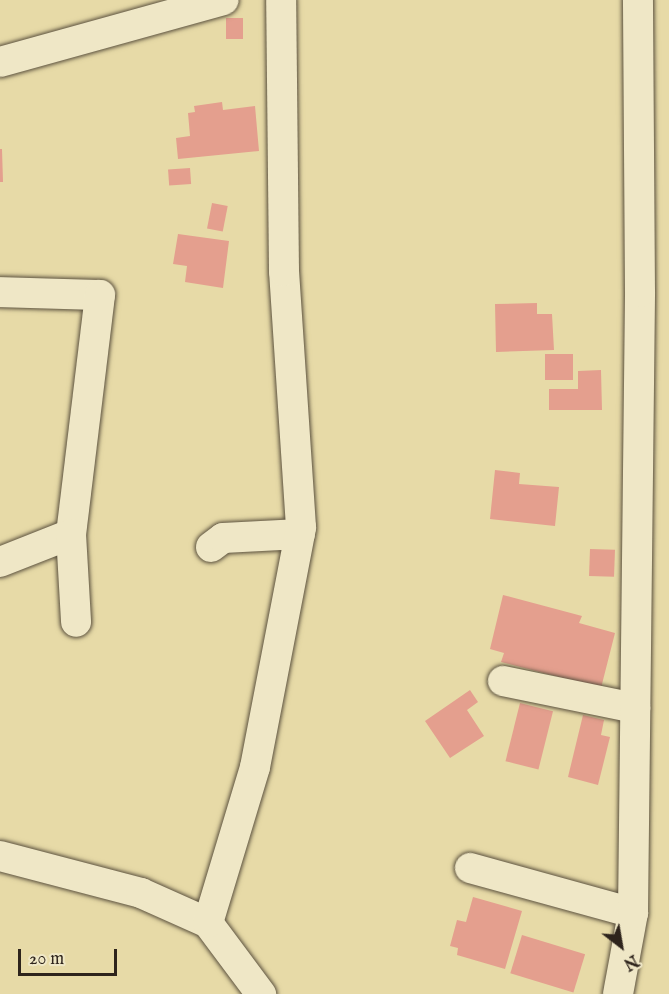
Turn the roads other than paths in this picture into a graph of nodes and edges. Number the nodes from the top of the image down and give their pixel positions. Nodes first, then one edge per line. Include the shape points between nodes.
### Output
1 (224, 0) edge
2 (281, 0) edge
3 (638, 0) edge
4 (0, 62) edge
5 (0, 292) edge
6 (71, 534) junction
7 (300, 534) junction
8 (211, 547) dead end
9 (0, 562) edge
10 (76, 622) dead end
11 (503, 681) dead end
12 (635, 708) junction
13 (0, 856) edge
14 (470, 868) dead end
15 (633, 913) junction
16 (208, 922) junction
17 (261, 994) edge
18 (618, 994) edge

1 - 4 street
2 - 7 street via 284,271
3 - 12 street
5 - 6 street via 100,295
6 - 9 street
6 - 10 street
7 - 8 street via 223,538
7 - 16 street via 255,767
11 - 12 street
12 - 15 street
13 - 16 street via 141,893
14 - 15 street
15 - 18 street
16 - 17 street

